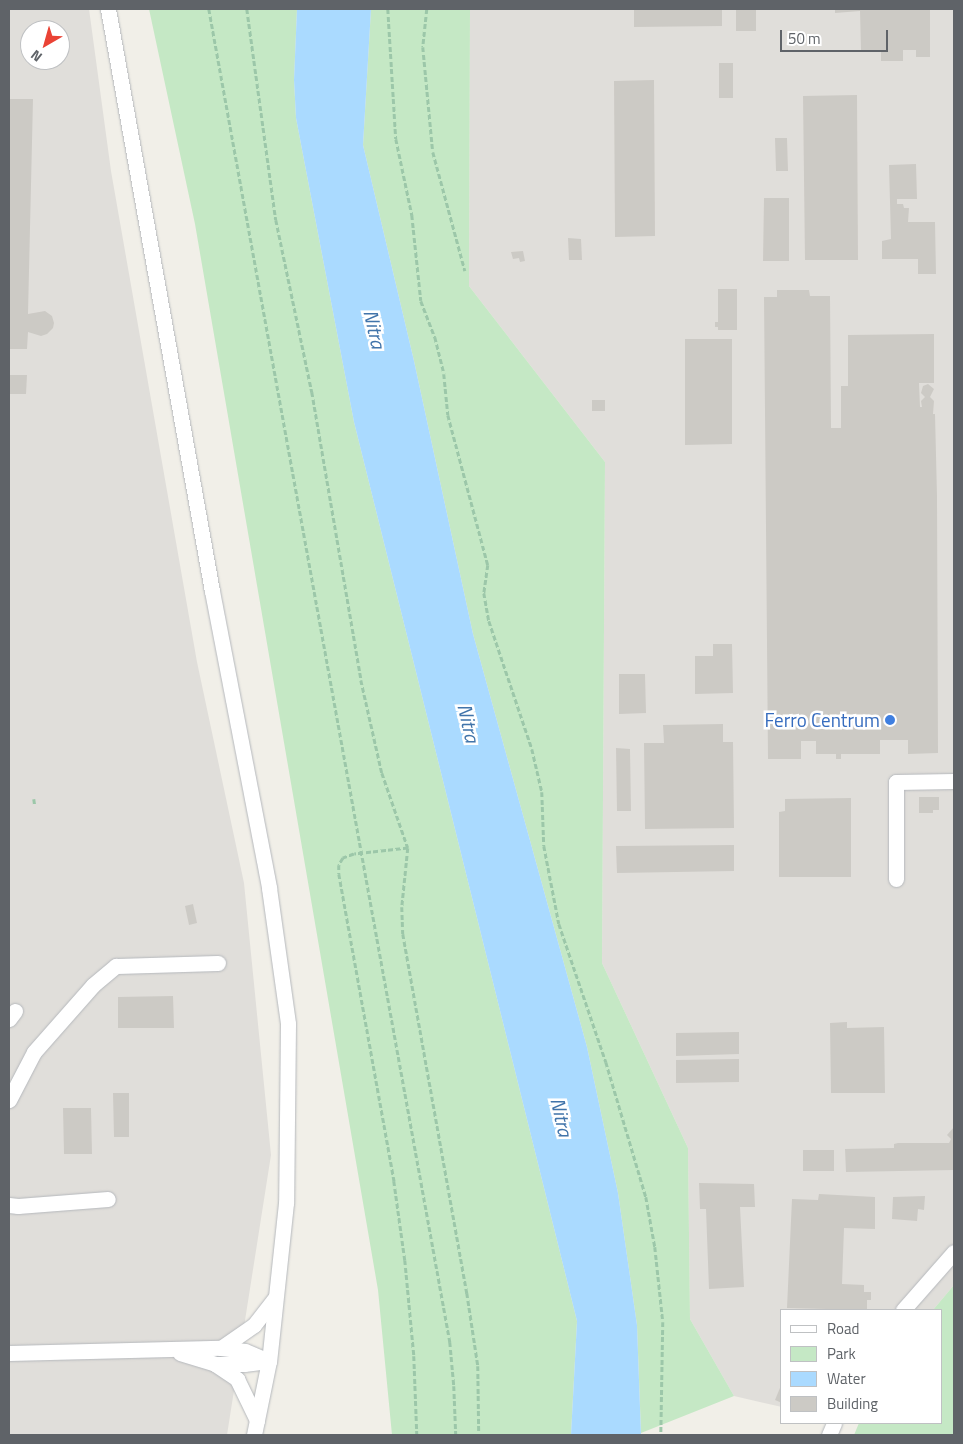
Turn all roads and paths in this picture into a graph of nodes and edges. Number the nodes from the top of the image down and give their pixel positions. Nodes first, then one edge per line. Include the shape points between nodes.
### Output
1 (108, 9) edge
2 (209, 9) edge
3 (247, 9) edge
4 (388, 9) edge
5 (426, 9) edge
6 (465, 272) dead end
7 (954, 781) edge
8 (34, 799) dead end
9 (35, 806) dead end
10 (408, 848) junction
11 (360, 853) junction
12 (896, 879) dead end
13 (218, 964) dead end
14 (9, 1100) edge
15 (108, 1199) dead end
16 (9, 1205) edge
17 (954, 1252) edge
18 (276, 1296) junction
19 (904, 1309) edge
20 (221, 1348) junction
21 (169, 1350) junction
22 (9, 1353) edge
23 (269, 1361) junction
24 (215, 1364) junction
25 (258, 1420) junction
26 (254, 1435) edge
27 (417, 1435) edge
28 (456, 1435) edge
29 (479, 1435) edge
30 (661, 1435) edge

1 - 18 street via 212,591 269,888 288,1024 286,1203
2 - 11 path
3 - 10 path via 276,220 312,392 361,680 382,773
4 - 30 path via 396,139 412,215 421,301 436,337 448,415 488,565 484,593 489,621 532,749 542,792 544,846 559,924 646,1196 663,1322
5 - 6 path via 423,47 433,152
7 - 12 street via 896,782
8 - 9 path
10 - 11 path
10 - 29 path via 402,907 403,934 468,1293 478,1366
11 - 27 path via 343,858 339,874 389,1151 405,1260
11 - 28 path via 450,1342
13 - 14 street via 116,966 93,985 34,1052
15 - 16 street
17 - 19 street
18 - 20 street via 254,1325
18 - 23 street
20 - 21 street
20 - 23 street via 245,1351
21 - 22 street
21 - 24 street
23 - 24 street
23 - 25 street
24 - 25 street via 237,1379
25 - 26 street

